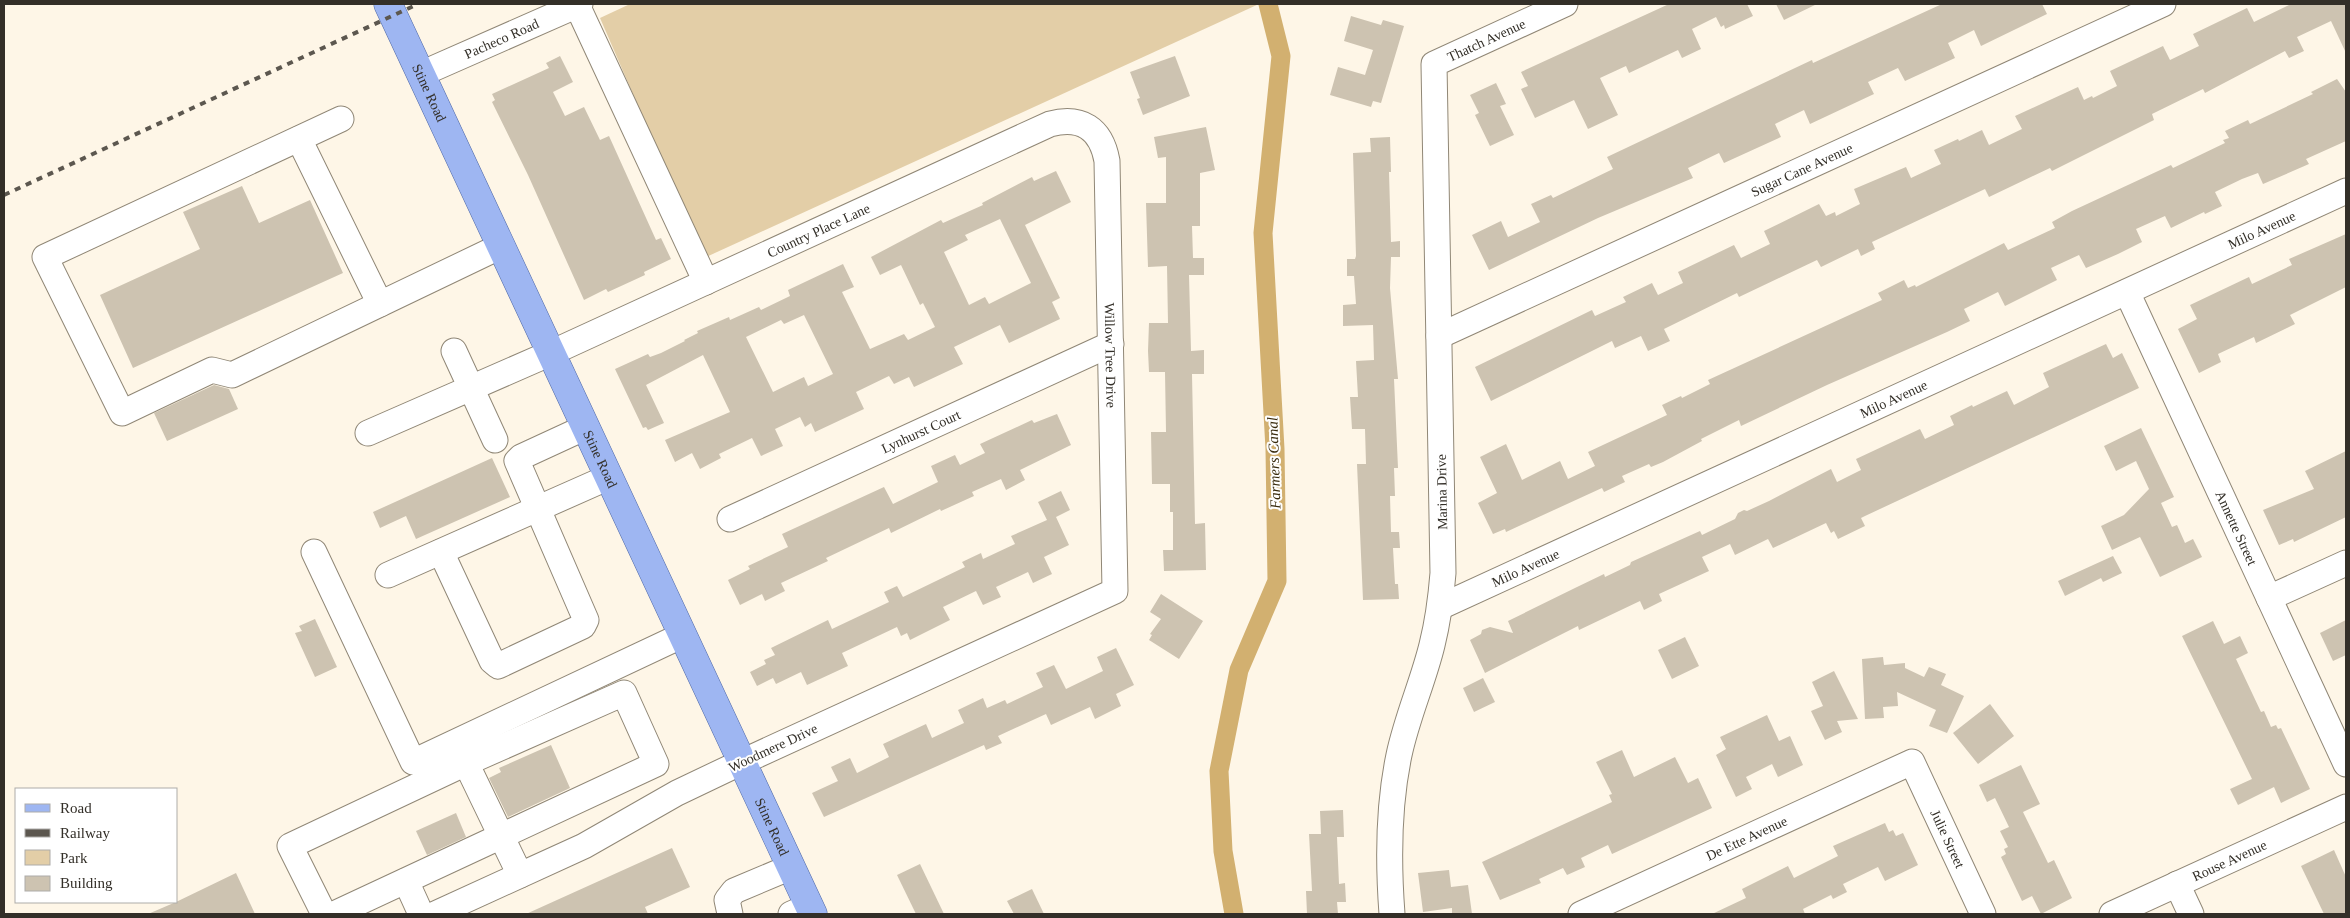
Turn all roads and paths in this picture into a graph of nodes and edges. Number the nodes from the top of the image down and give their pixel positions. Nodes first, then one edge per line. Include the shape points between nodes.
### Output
1 (388, 4) edge
2 (579, 4) edge
3 (1565, 4) edge
4 (2163, 4) edge
5 (1434, 64) joint
6 (421, 74) junction
7 (340, 119) dead end
8 (1088, 127) joint
9 (299, 139) junction
10 (2346, 191) edge
11 (501, 246) junction
12 (706, 282) junction
13 (2127, 292) junction
14 (380, 304) junction
15 (1439, 336) junction
16 (1111, 344) junction
17 (454, 351) dead end
18 (551, 353) junction
19 (471, 388) junction
20 (586, 427) junction
21 (368, 433) dead end
22 (495, 440) dead end
23 (609, 477) junction
24 (536, 508) junction
25 (730, 519) dead end
26 (314, 552) dead end
27 (441, 552) junction
28 (2346, 563) edge
29 (388, 575) dead end
30 (1116, 590) joint
31 (2269, 598) junction
32 (1440, 607) junction
33 (683, 635) junction
34 (742, 762) junction
35 (1912, 762) joint
36 (466, 763) junction
37 (2346, 764) edge
38 (2346, 806) edge
39 (501, 837) junction
40 (791, 867) junction
41 (520, 875) junction
42 (406, 881) junction
43 (2178, 884) junction
44 (804, 912) edge
45 (324, 914) edge
46 (334, 914) edge
47 (421, 914) edge
48 (435, 914) edge
49 (730, 914) edge
50 (1392, 914) edge
51 (1581, 914) edge
52 (1983, 914) edge
53 (2112, 914) edge
54 (2191, 914) edge

1 - 6 main road, Stine Road
2 - 6 street, Pacheco Road
2 - 12 street
3 - 5 street, Thatch Avenue
4 - 15 street, Sugar Cane Avenue
5 - 15 street, Marina Drive
6 - 11 main road, Stine Road
7 - 9 street
8 - 12 street, Country Place Lane via 1077,122 1050,124
8 - 16 street, Willow Tree Drive via 1098,135 1108,161
9 - 14 street
9 - 14 street via 45,257 122,413 212,370 232,375
10 - 13 street, Milo Avenue
11 - 14 street
11 - 18 main road, Stine Road
12 - 18 street, Country Place Lane
13 - 31 street, Annette Street
13 - 32 street, Milo Avenue
15 - 32 street, Marina Drive via 1443,573
16 - 25 street, Lynhurst Court
16 - 30 street, Willow Tree Drive
17 - 19 street
18 - 19 street, Country Place Lane
18 - 20 main road, Stine Road
19 - 21 street, Country Place Lane
19 - 22 street
20 - 23 main road, Stine Road
20 - 24 street via 517,461
23 - 24 street
23 - 33 main road, Stine Road
24 - 27 street
24 - 27 street via 586,620 584,626 498,666 492,661
26 - 33 street via 413,762
27 - 29 street
28 - 31 street
30 - 34 street, Woodmere Drive
31 - 37 street, Annette Street
32 - 50 street, Marina Drive via 1432,646 1403,739 1392,796 1389,838
33 - 34 main road, Stine Road
34 - 40 main road, Stine Road
34 - 41 street, Woodmere Drive via 677,793 584,846
35 - 51 street, De Ette Avenue
35 - 52 street, Julie Street
36 - 39 street
36 - 39 street via 624,693 656,764
36 - 45 street via 290,846
38 - 43 street, Rouse Avenue
39 - 41 street
39 - 42 street
40 - 44 main road, Stine Road
40 - 49 street via 734,891 726,900
41 - 48 street, Woodmere Drive
42 - 46 street
42 - 47 street
43 - 53 street, Rouse Avenue
43 - 54 street

